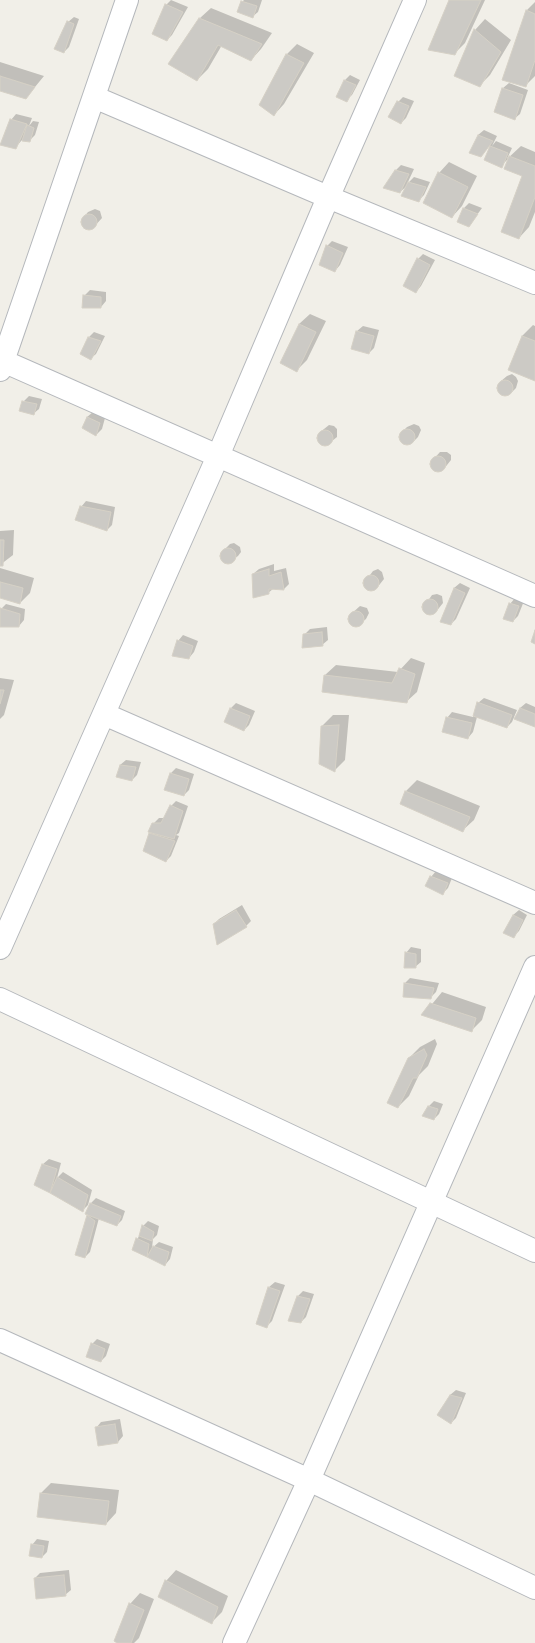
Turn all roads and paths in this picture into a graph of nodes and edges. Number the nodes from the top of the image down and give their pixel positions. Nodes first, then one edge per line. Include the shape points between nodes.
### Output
1 (127, 0) edge
2 (415, 0) edge
3 (94, 97) junction
4 (328, 197) junction
5 (535, 283) edge
6 (2, 365) edge
7 (218, 456) junction
8 (535, 596) edge
9 (104, 714) junction
10 (535, 903) edge
11 (0, 948) edge
12 (535, 967) edge
13 (0, 999) edge
14 (431, 1203) junction
15 (535, 1251) edge
16 (0, 1340) edge
17 (309, 1480) junction
18 (535, 1588) edge
19 (234, 1643) edge

1 - 3 street
2 - 4 street
3 - 4 street
3 - 6 street
4 - 5 street
4 - 7 street
6 - 7 street
7 - 8 street
7 - 9 street
9 - 10 street
9 - 11 street
12 - 14 street
13 - 14 street
14 - 15 street
14 - 17 street
16 - 17 street
17 - 18 street
17 - 19 street

